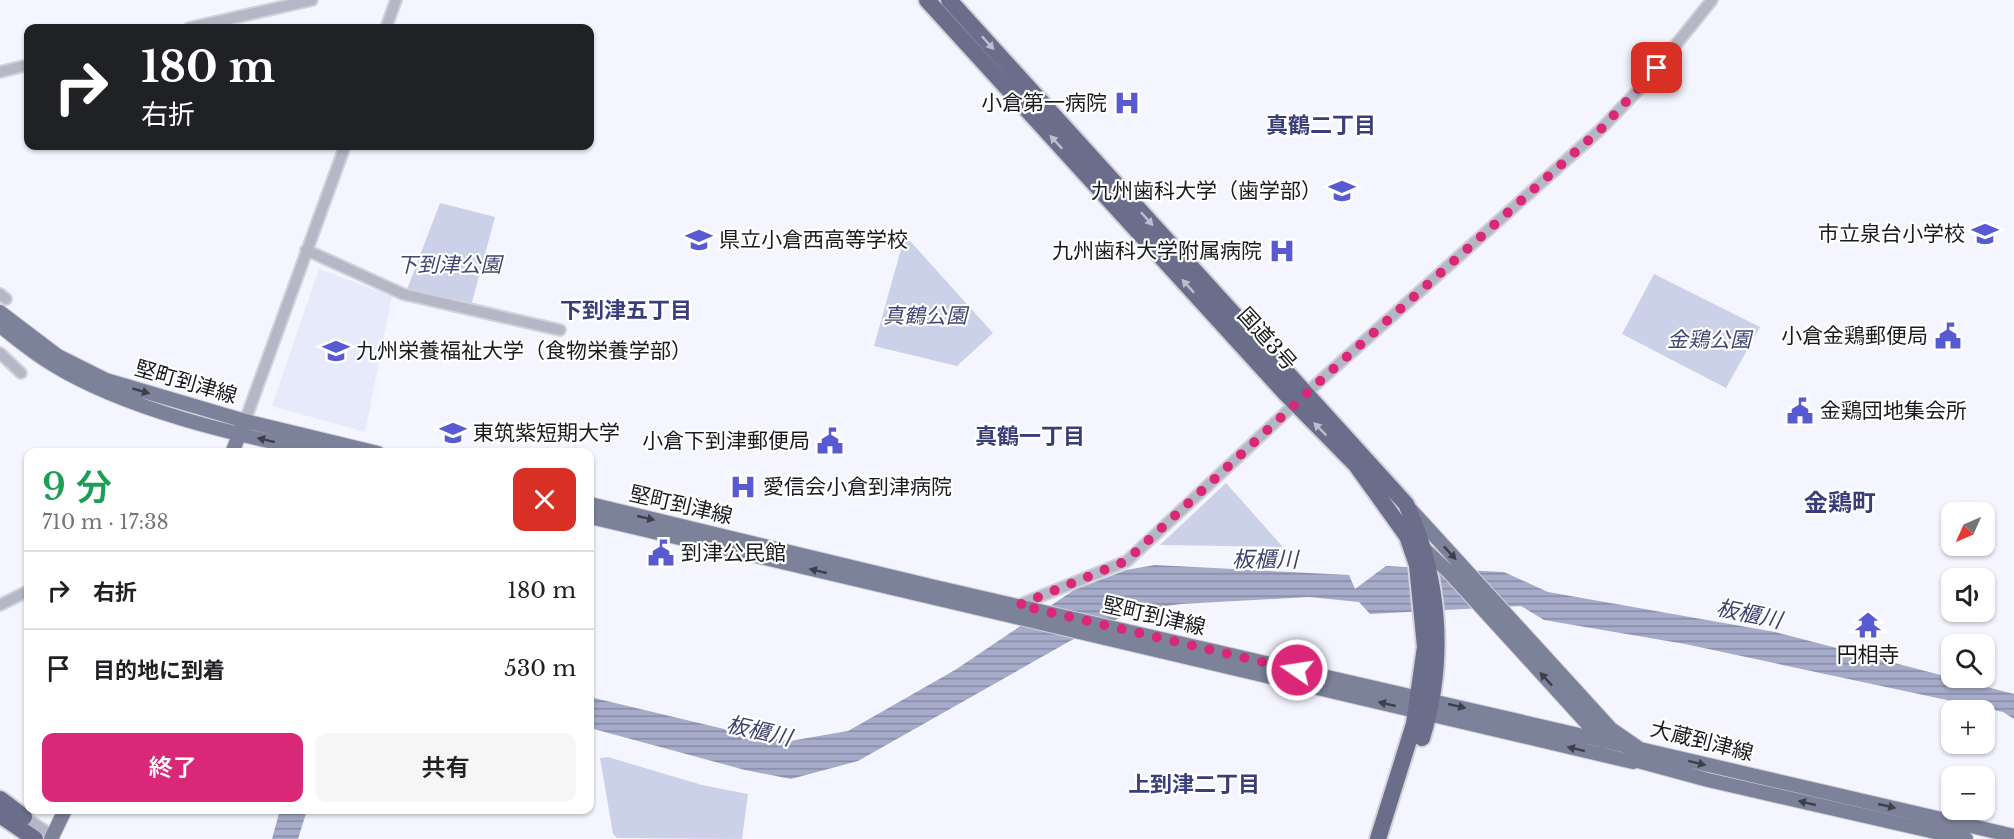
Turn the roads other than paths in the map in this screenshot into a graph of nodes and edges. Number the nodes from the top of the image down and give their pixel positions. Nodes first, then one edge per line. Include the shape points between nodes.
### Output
1 (312, 0) edge
2 (396, 0) edge
3 (927, 0) edge
4 (949, 0) edge
5 (1712, 0) edge
6 (207, 24) edge
7 (387, 24) edge
8 (24, 66) edge
9 (0, 72) edge
10 (344, 150) edge
11 (306, 250) junction
12 (0, 312) edge
13 (0, 326) edge
14 (560, 330) dead end
15 (0, 353) edge
16 (21, 373) dead end
17 (1302, 399) junction
18 (242, 427) junction
19 (234, 448) edge
20 (307, 448) edge
21 (352, 448) edge
22 (1406, 504) junction
23 (594, 505) edge
24 (594, 518) edge
25 (1399, 521) junction
26 (1424, 548) junction
27 (1423, 566) junction
28 (24, 593) edge
29 (0, 605) edge
30 (1019, 612) junction
31 (1424, 706) junction
32 (1602, 741) junction
33 (1640, 749) junction
34 (1633, 762) junction
35 (0, 801) edge
36 (63, 814) edge
37 (0, 815) edge
38 (24, 817) joint
39 (0, 827) edge
40 (2014, 836) edge
41 (52, 838) edge
42 (16, 839) edge
43 (35, 839) edge
44 (1378, 839) edge
45 (1390, 839) edge
46 (1966, 839) edge

1 - 6 street
2 - 7 street
17 -> 3 highway, 国道3号
4 -> 17 highway, 国道3号
5 - 17 street via 1644,84 1601,129
8 - 9 street
10 - 11 street
11 - 14 street via 403,294
11 - 18 street
12 -> 18 main road, 堅町到津線 via 58,356 106,380
13 - 18 main road, 堅町到津線 via 52,364 101,390
15 - 16 street
17 - 22 highway, 国道3号
25 -> 17 highway, 国道3号
17 - 30 street via 1126,561
18 - 19 main road
20 -> 18 main road, 堅町到津線
18 - 21 main road, 堅町到津線
22 - 26 highway, 国道3号
22 -> 33 main road, 大蔵到津線 via 1611,729
23 -> 30 main road, 堅町到津線
30 -> 24 main road, 堅町到津線
25 - 26 main road, 大蔵到津線
25 - 27 highway, 国道3号
26 - 27 highway, 国道3号
32 -> 26 main road, 大蔵到津線
27 - 31 highway, 国道3号 via 1427,609 1437,649
28 - 29 street
31 -> 30 main road, 堅町到津線 via 1091,635
30 - 31 main road, 堅町到津線 via 1033,608
31 -> 32 main road, 堅町到津線
34 -> 31 main road, 堅町到津線
31 - 44 highway, 国道3号
31 - 45 highway, 国道3号
32 - 33 main road, 堅町到津線
32 - 34 main road, 大蔵到津線
33 -> 40 main road, 大蔵到津線
46 -> 34 main road, 大蔵到津線
35 - 38 highway
36 - 41 main road
37 - 43 highway
38 - 41 street
39 - 42 highway

